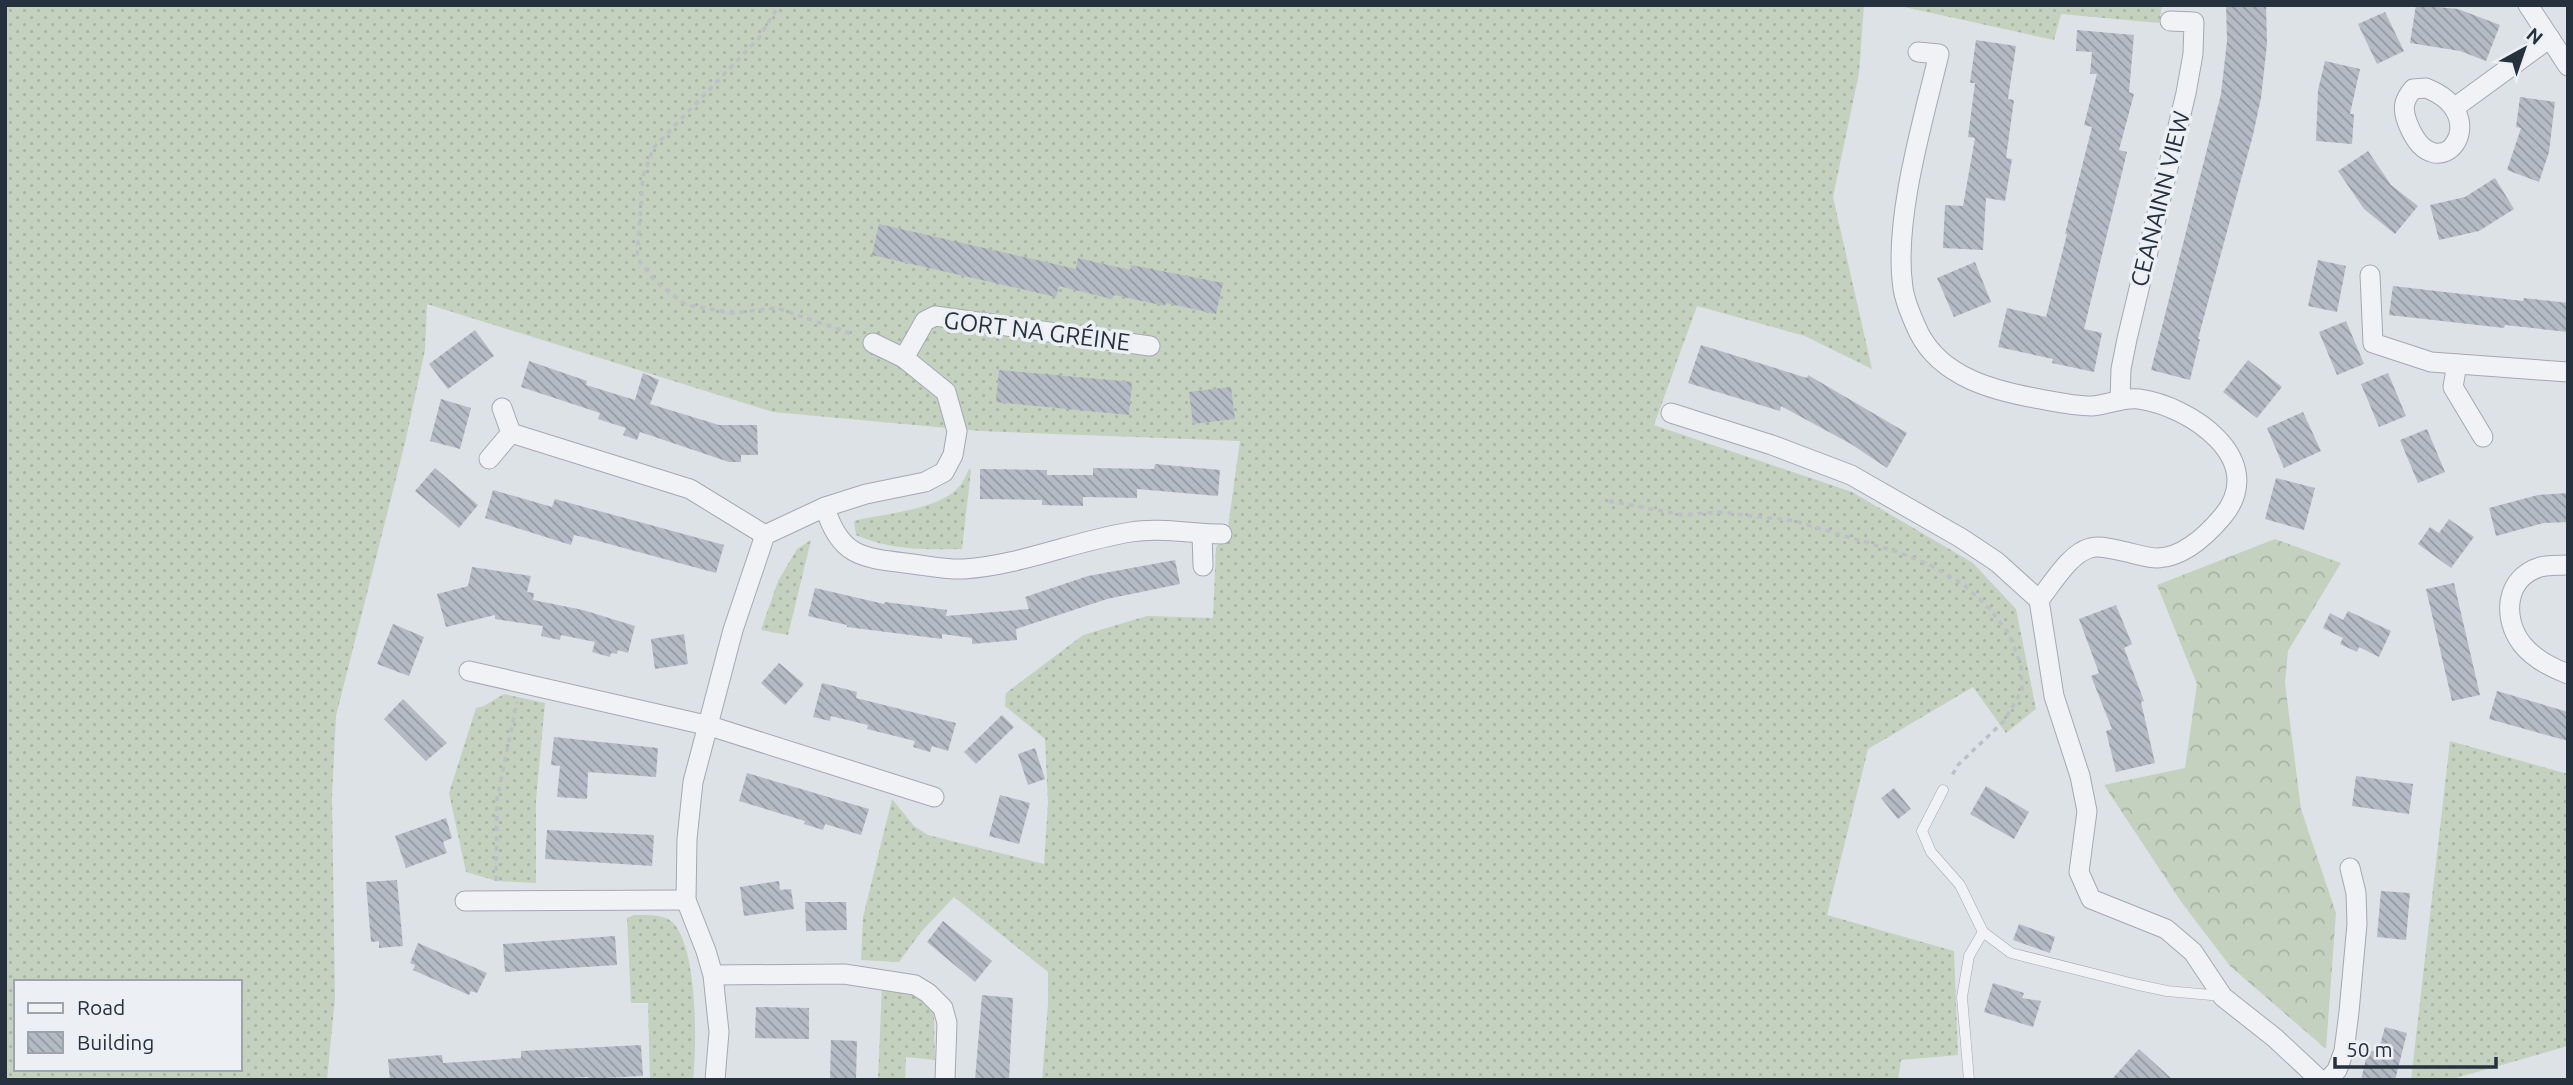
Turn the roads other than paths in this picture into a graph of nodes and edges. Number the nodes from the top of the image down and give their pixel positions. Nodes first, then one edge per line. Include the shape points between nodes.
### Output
1 (2528, 5) edge
2 (2171, 21) dead end
3 (2550, 38) junction
4 (1918, 52) dead end
5 (2568, 66) edge
6 (2454, 108) dead end
7 (2370, 275) dead end
8 (873, 343) road end
9 (1150, 346) dead end
10 (904, 358) junction
11 (2457, 364) junction
12 (2568, 372) edge
13 (2120, 400) junction
14 (502, 408) dead end
15 (1671, 413) dead end
16 (511, 433) junction
17 (2483, 437) dead end
18 (489, 459) dead end
19 (825, 508) junction
20 (1202, 534) junction
21 (1222, 534) dead end
22 (765, 535) junction
23 (2568, 565) edge
24 (1203, 566) dead end
25 (2039, 600) junction
26 (469, 671) dead end
27 (2568, 674) edge
28 (709, 726) junction
29 (1943, 790) road end
30 (934, 797) dead end
31 (2350, 868) dead end
32 (686, 900) junction
33 (465, 901) dead end
34 (1983, 932) junction
35 (713, 975) junction
36 (2223, 997) junction
37 (715, 1080) edge
38 (945, 1080) edge
39 (1969, 1080) edge
40 (2320, 1080) edge
41 (2328, 1080) edge

1 - 3 street
2 - 13 street, CEANAINN VIEW via 2194,22 2193,54 2127,339
3 - 5 street
3 - 6 street
4 - 13 street via 1939,54 1913,167 1901,266 1903,292 1921,336 1940,360 1970,381 2004,393 2093,406
7 - 11 street via 2373,343 2431,362
8 - 10 street
9 - 10 street, GORT NA GRÉINE via 935,316 925,321
10 - 19 street via 946,392 957,431 953,455 944,472 925,482
11 - 12 street
11 - 17 street via 2453,387
13 - 25 street via 2162,405 2211,431 2229,451 2235,494 2225,513 2194,544 2178,553 2159,558 2092,547 2077,554
14 - 16 street
15 - 25 street via 1772,444 1851,475 1961,538 1997,562
16 - 18 street
16 - 22 street via 690,489
19 - 20 street via 841,540 857,555 960,569 1020,561 1130,532
19 - 22 street
20 - 21 street
20 - 24 street
22 - 28 street via 733,630
23 - 27 street via 2539,567 2522,578 2512,590 2508,608 2523,645 2541,661
25 - 36 street via 2053,696 2087,811 2079,872 2091,899 2166,929 2193,952
26 - 28 street
28 - 30 street
28 - 32 street via 693,782
29 - 34 lane via 1922,831 1931,852 1960,885
31 - 41 street via 2357,924 2349,1012 2344,1051
32 - 33 street
32 - 35 street
34 - 36 lane via 2011,953 2134,985
34 - 39 lane via 1969,956 1962,997
35 - 37 street via 719,1032
35 - 38 street via 844,974 915,985 943,1007 947,1023
36 - 40 street

